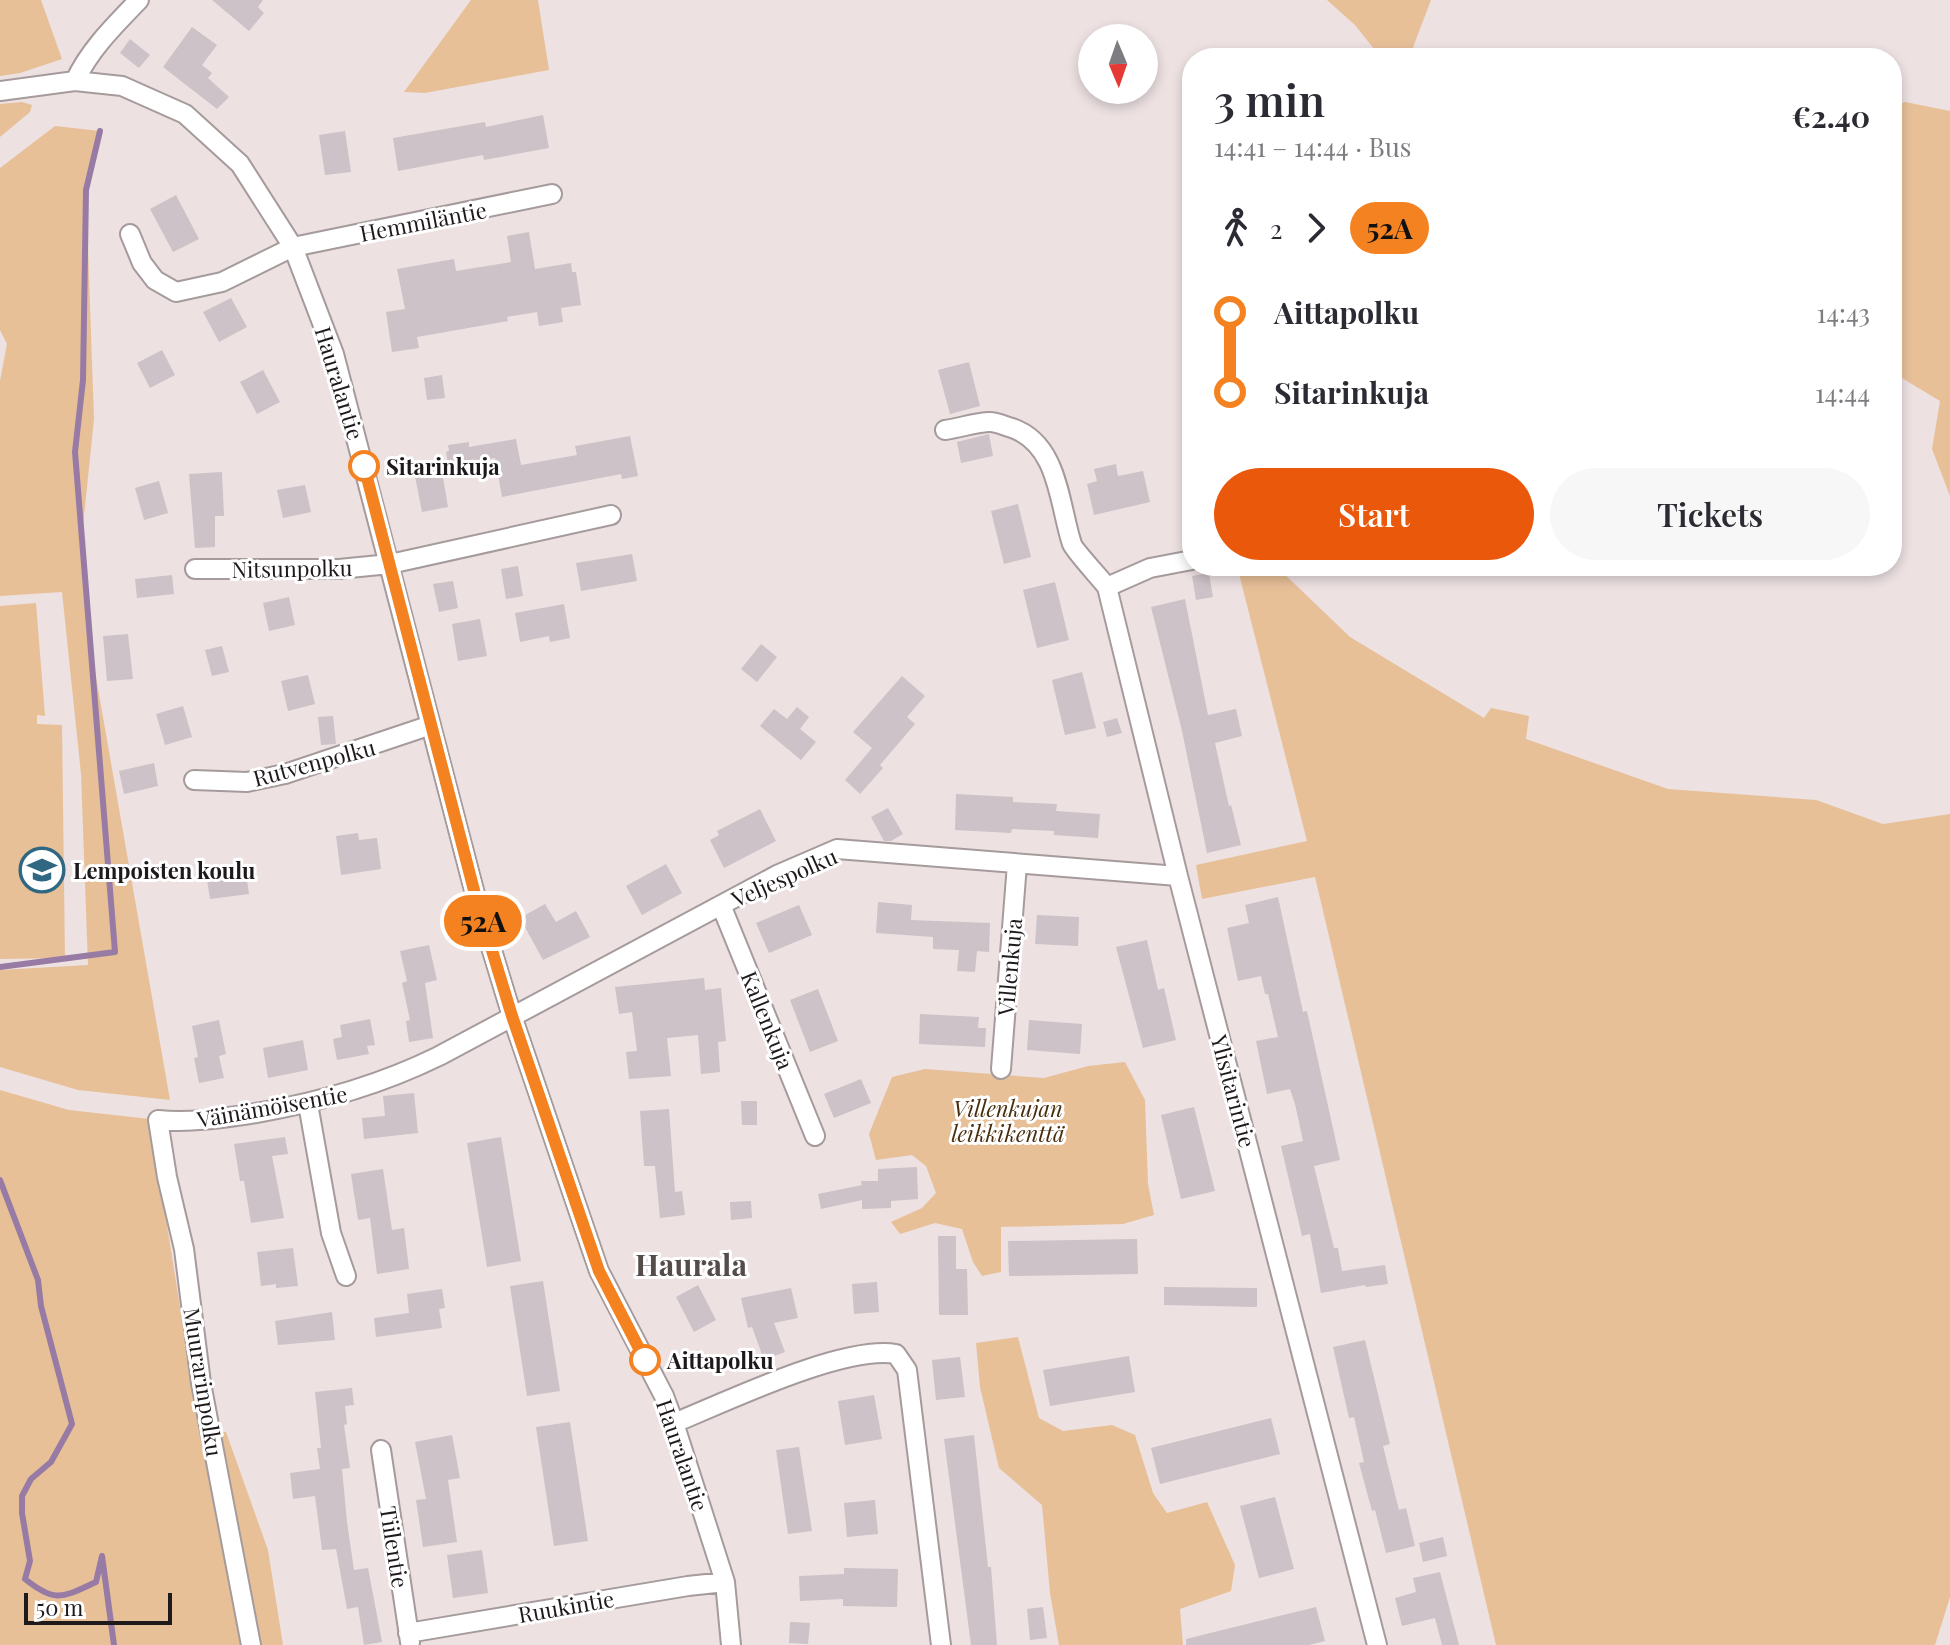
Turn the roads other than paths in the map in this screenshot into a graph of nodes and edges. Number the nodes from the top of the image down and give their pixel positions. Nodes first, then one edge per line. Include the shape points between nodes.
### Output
1 (139, 0) edge
2 (75, 81) junction
3 (0, 91) edge
4 (552, 194) dead end
5 (130, 234) dead end
6 (293, 247) junction
7 (945, 430) dead end
8 (611, 515) dead end
9 (1182, 562) edge
10 (390, 564) junction
11 (195, 569) dead end
12 (1107, 587) junction
13 (431, 725) junction
14 (194, 780) dead end
15 (1017, 864) junction
16 (1178, 876) junction
17 (721, 905) junction
18 (512, 1016) junction
19 (1001, 1069) dead end
20 (308, 1104) junction
21 (158, 1120) joint
22 (815, 1136) dead end
23 (346, 1276) dead end
24 (674, 1423) junction
25 (381, 1450) dead end
26 (725, 1582) junction
27 (409, 1639) edge
28 (251, 1645) edge
29 (731, 1645) edge
30 (941, 1645) edge
31 (1377, 1645) edge

1 - 2 street via 83,64
2 - 3 street, Hauralantie
2 - 6 street, Hauralantie via 122,86 185,114 240,164
4 - 6 street, Hemmiläntie
5 - 6 street, Hemmiläntie via 155,280 176,292 222,282
6 - 10 street, Hauralantie via 334,354
7 - 12 street, Ylisitarintie via 992,421 1034,443 1057,481 1073,548
8 - 10 street
9 - 12 street via 1150,568
10 - 11 street, Nitsunpolku
10 - 13 street, Hauralantie
12 - 16 street, Ylisitarintie
13 - 14 street, Rutvenpolku via 285,774 247,782
13 - 18 street, Hauralantie
15 - 16 street, Veljespolku
15 - 17 street, Veljespolku via 837,849
15 - 19 street, Villenkuja
16 - 31 street, Ylisitarintie
17 - 18 street, Veljespolku
17 - 22 street, Kallenkuja
18 - 20 street, Väinämöisentie via 395,1078
18 - 24 street, Hauralantie via 599,1271
20 - 21 street, Väinämöisentie via 207,1121
20 - 23 street via 331,1233
21 - 28 street, Muurarinpolku
24 - 26 street, Hauralantie
24 - 30 street via 823,1365 867,1354 896,1354 907,1370
25 - 27 street, Tiilentie
26 - 27 street, Ruukintie
26 - 29 street, Hauralantie

